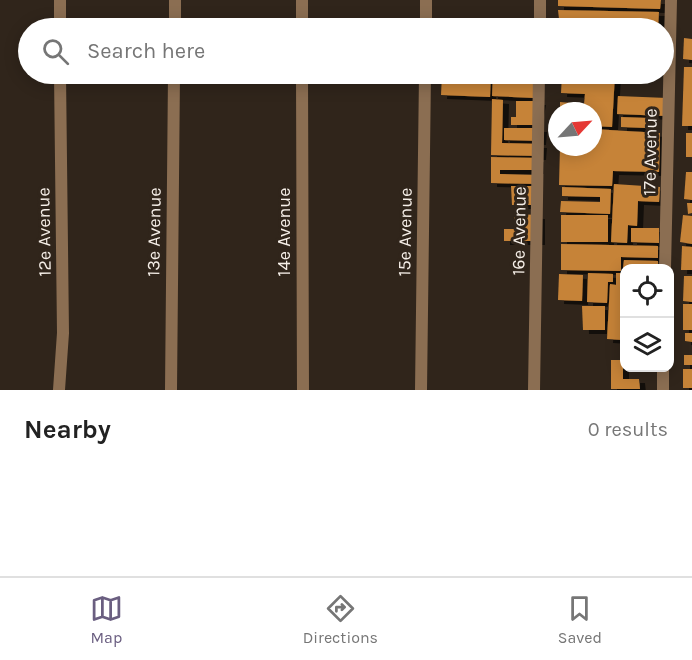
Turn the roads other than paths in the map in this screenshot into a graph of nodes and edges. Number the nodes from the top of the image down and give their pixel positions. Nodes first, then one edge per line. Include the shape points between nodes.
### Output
1 (60, 0) edge
2 (175, 0) edge
3 (302, 0) edge
4 (426, 0) edge
5 (540, 0) edge
6 (671, 0) edge
7 (60, 18) edge
8 (175, 18) edge
9 (302, 18) edge
10 (426, 18) edge
11 (540, 18) edge
12 (671, 18) edge
13 (60, 84) edge
14 (174, 84) edge
15 (302, 84) edge
16 (425, 84) edge
17 (539, 84) edge
18 (669, 84) edge
19 (665, 264) edge
20 (663, 372) edge
21 (59, 390) edge
22 (171, 390) edge
23 (303, 390) edge
24 (421, 390) edge
25 (534, 390) edge
26 (663, 390) edge

1 - 7 street
2 - 8 street
3 - 9 street
4 - 10 street
5 - 11 street
6 - 12 street, 17e Avenue
13 - 21 street, 12e Avenue via 63,333
14 - 22 street, 13e Avenue
15 - 23 street, 14e Avenue
16 - 24 street, 15e Avenue
17 - 25 street, 16e Avenue
18 - 19 street, 17e Avenue
20 - 26 street

